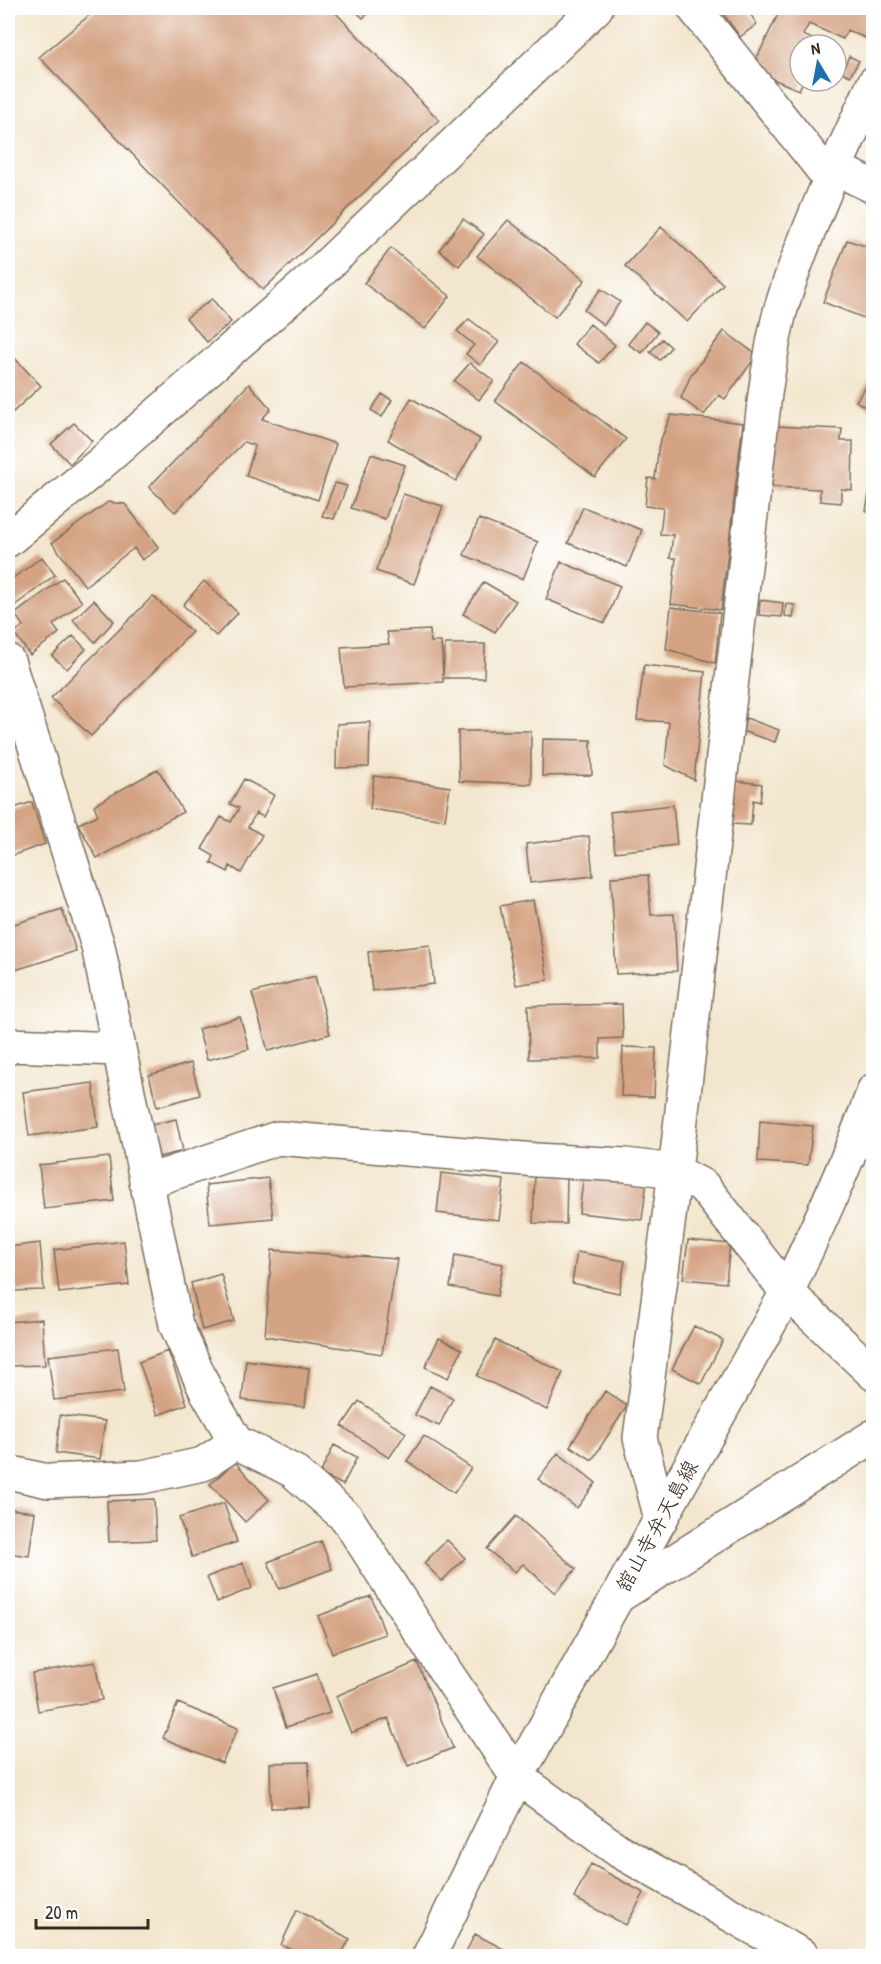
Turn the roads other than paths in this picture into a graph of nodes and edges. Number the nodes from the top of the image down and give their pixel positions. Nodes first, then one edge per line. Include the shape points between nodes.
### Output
1 (596, 8) edge
2 (694, 8) edge
3 (873, 83) edge
4 (832, 173) junction
5 (873, 187) edge
6 (8, 540) edge
7 (8, 661) edge
8 (8, 1047) edge
9 (119, 1049) junction
10 (873, 1090) edge
11 (675, 1171) junction
12 (146, 1182) junction
13 (787, 1292) junction
14 (873, 1374) edge
15 (873, 1436) edge
16 (236, 1442) junction
17 (8, 1472) edge
18 (661, 1519) junction
19 (617, 1597) junction
20 (517, 1777) junction
21 (429, 1956) edge
22 (802, 1956) edge

1 - 6 street via 321,271
2 - 4 street
3 - 4 street
4 - 5 street
4 - 11 street via 793,273 771,353
7 - 9 street via 98,946
8 - 9 street
9 - 12 street
10 - 13 street, 舘山寺弁天島線 via 825,1212
11 - 12 street via 278,1138
11 - 13 street via 703,1186
11 - 18 street via 640,1438
12 - 16 street via 177,1325 205,1389
13 - 14 street
13 - 18 street, 舘山寺弁天島線
15 - 19 street
16 - 17 street via 203,1464 142,1477 48,1481
16 - 20 street via 293,1471 347,1518
18 - 19 street, 舘山寺弁天島線
19 - 20 street, 舘山寺弁天島線
20 - 21 street, 舘山寺弁天島線
20 - 22 street via 619,1851

